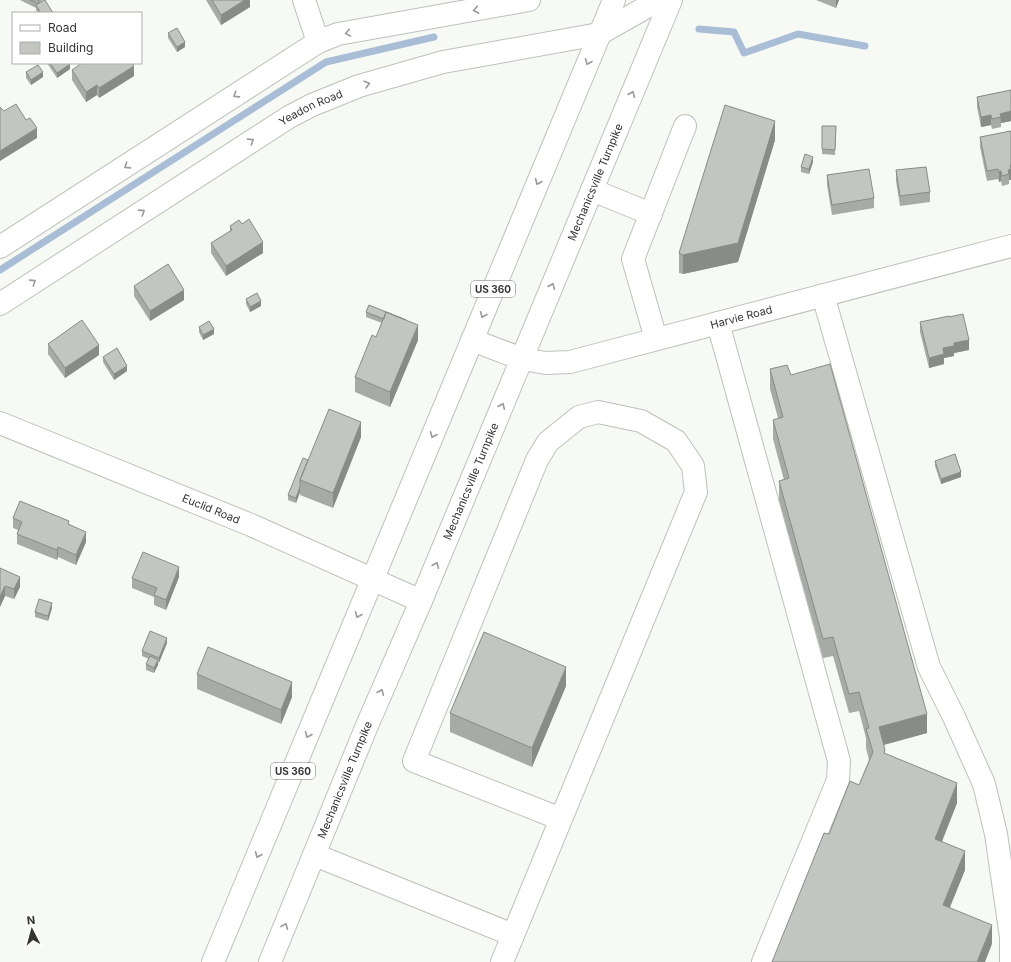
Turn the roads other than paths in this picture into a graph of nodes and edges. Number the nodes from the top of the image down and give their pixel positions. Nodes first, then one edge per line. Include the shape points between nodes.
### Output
1 (304, 0) edge
2 (528, 0) edge
3 (614, 0) edge
4 (658, 0) edge
5 (671, 0) edge
6 (599, 34) junction
7 (318, 42) junction
8 (685, 126) dead end
9 (592, 190) junction
10 (651, 214) junction
11 (1011, 246) edge
12 (0, 247) edge
13 (823, 295) junction
14 (0, 304) edge
15 (718, 323) junction
16 (656, 339) junction
17 (472, 340) junction
18 (522, 359) junction
19 (0, 423) edge
20 (373, 579) junction
21 (421, 601) junction
22 (561, 818) junction
23 (314, 855) junction
24 (513, 935) junction
25 (213, 962) edge
26 (270, 962) edge
27 (502, 962) edge
28 (763, 962) edge
29 (1010, 962) edge

1 - 7 main road
2 -> 7 main road via 338,34
3 - 6 main road, US 360
4 - 6 main road, Yeadon Road
9 -> 5 main road, Mechanicsville Turnpike
14 -> 6 main road, Yeadon Road via 289,116 312,105 359,86 443,62
6 -> 17 main road, US 360
7 -> 12 main road
8 - 10 main road
9 - 10 main road
18 -> 9 main road, Mechanicsville Turnpike
10 - 16 main road via 633,259
11 - 13 main road, Harvie Road
13 - 15 main road, Harvie Road
13 - 29 main road via 929,667 984,784 996,834 1011,937
15 - 16 main road, Harvie Road
15 - 28 main road via 839,761 838,780
16 - 18 main road, Harvie Road via 570,362 546,363
17 - 18 main road, Harvie Road
17 -> 20 main road, US 360
21 -> 18 main road, Mechanicsville Turnpike
19 - 20 main road, Euclid Road via 250,525
20 - 21 main road, Euclid Road
20 -> 25 main road, US 360
23 -> 21 main road, Mechanicsville Turnpike
22 - 22 main road via 696,492 693,466 676,441 641,421 598,412 579,417 548,442 537,460 414,761
22 - 24 main road
23 - 24 main road
26 -> 23 main road, Mechanicsville Turnpike
24 - 27 main road

